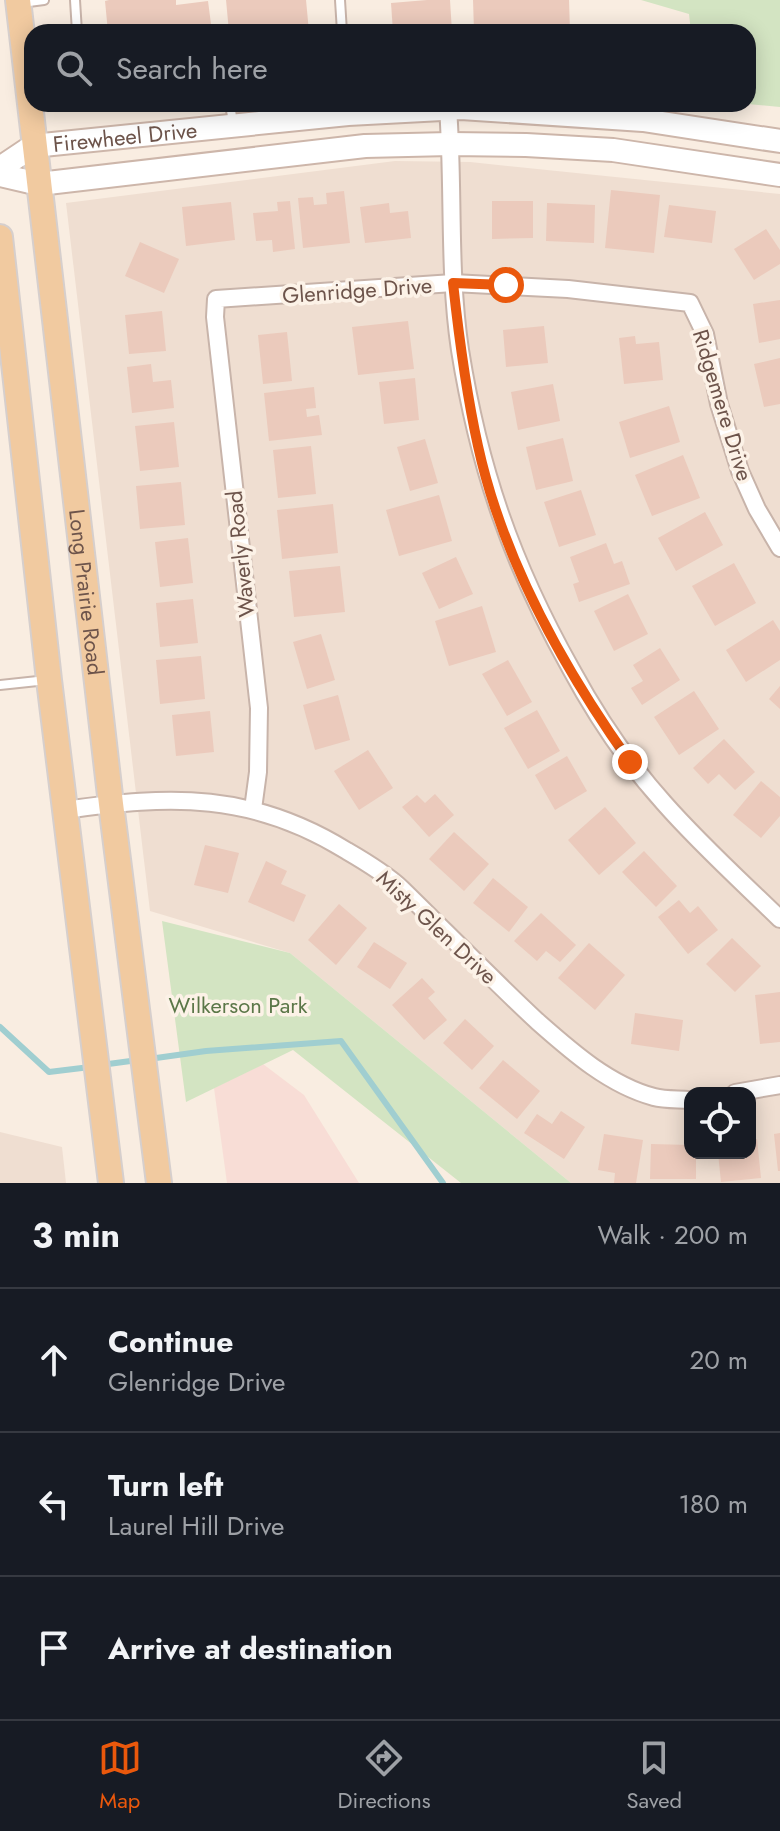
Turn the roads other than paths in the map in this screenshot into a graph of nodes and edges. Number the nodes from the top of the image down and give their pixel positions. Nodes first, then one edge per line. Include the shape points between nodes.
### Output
1 (44, 0) edge
2 (75, 0) edge
3 (340, 0) edge
4 (18, 2) edge
5 (76, 24) edge
6 (342, 24) edge
7 (24, 60) edge
8 (29, 112) edge
9 (290, 112) edge
10 (448, 112) edge
11 (565, 112) edge
12 (232, 115) edge
13 (780, 141) edge
14 (450, 144) junction
15 (33, 146) junction
16 (0, 168) edge
17 (0, 175) edge
18 (780, 175) edge
19 (39, 184) junction
20 (0, 237) edge
21 (453, 283) junction
22 (216, 299) joint
23 (690, 303) joint
24 (780, 548) edge
25 (49, 680) junction
26 (0, 685) edge
27 (111, 804) junction
28 (253, 809) junction
29 (65, 810) junction
30 (780, 919) edge
31 (780, 1085) edge
32 (756, 1089) edge
33 (684, 1099) edge
34 (111, 1183) edge
35 (159, 1183) edge

1 - 4 lane
2 - 5 lane
3 - 6 lane
4 - 7 main road, Long Prairie Road
8 - 15 main road, Long Prairie Road
9 - 12 street, Firewheel Drive
10 - 14 street
11 - 13 street, Firewheel Drive via 643,116
12 - 15 street, Firewheel Drive
14 - 18 street, Firewheel Drive via 613,150
14 - 19 street, Firewheel Drive via 365,146
14 - 21 street
15 - 16 street, Firewheel Drive
15 - 19 main road, Long Prairie Road
17 - 19 street, Firewheel Drive
19 - 27 main road, Long Prairie Road
20 - 25 main road, Long Prairie Road
21 - 22 street, Glenridge Drive
21 - 23 street, Glenridge Drive
21 - 30 street via 479,448 503,526 543,618 596,715 630,762
22 - 28 street, Waverly Road via 259,708
23 - 24 street, Ridgemere Drive via 705,334 740,471
25 - 26 lane
25 - 29 main road, Long Prairie Road
27 - 28 street, Misty Glen Drive via 173,799
27 - 29 street, Misty Glen Drive
27 - 35 main road, Long Prairie Road
28 - 33 street, Misty Glen Drive via 332,841 385,875 567,1047 621,1084 655,1097
29 - 34 main road, Long Prairie Road
31 - 32 street

